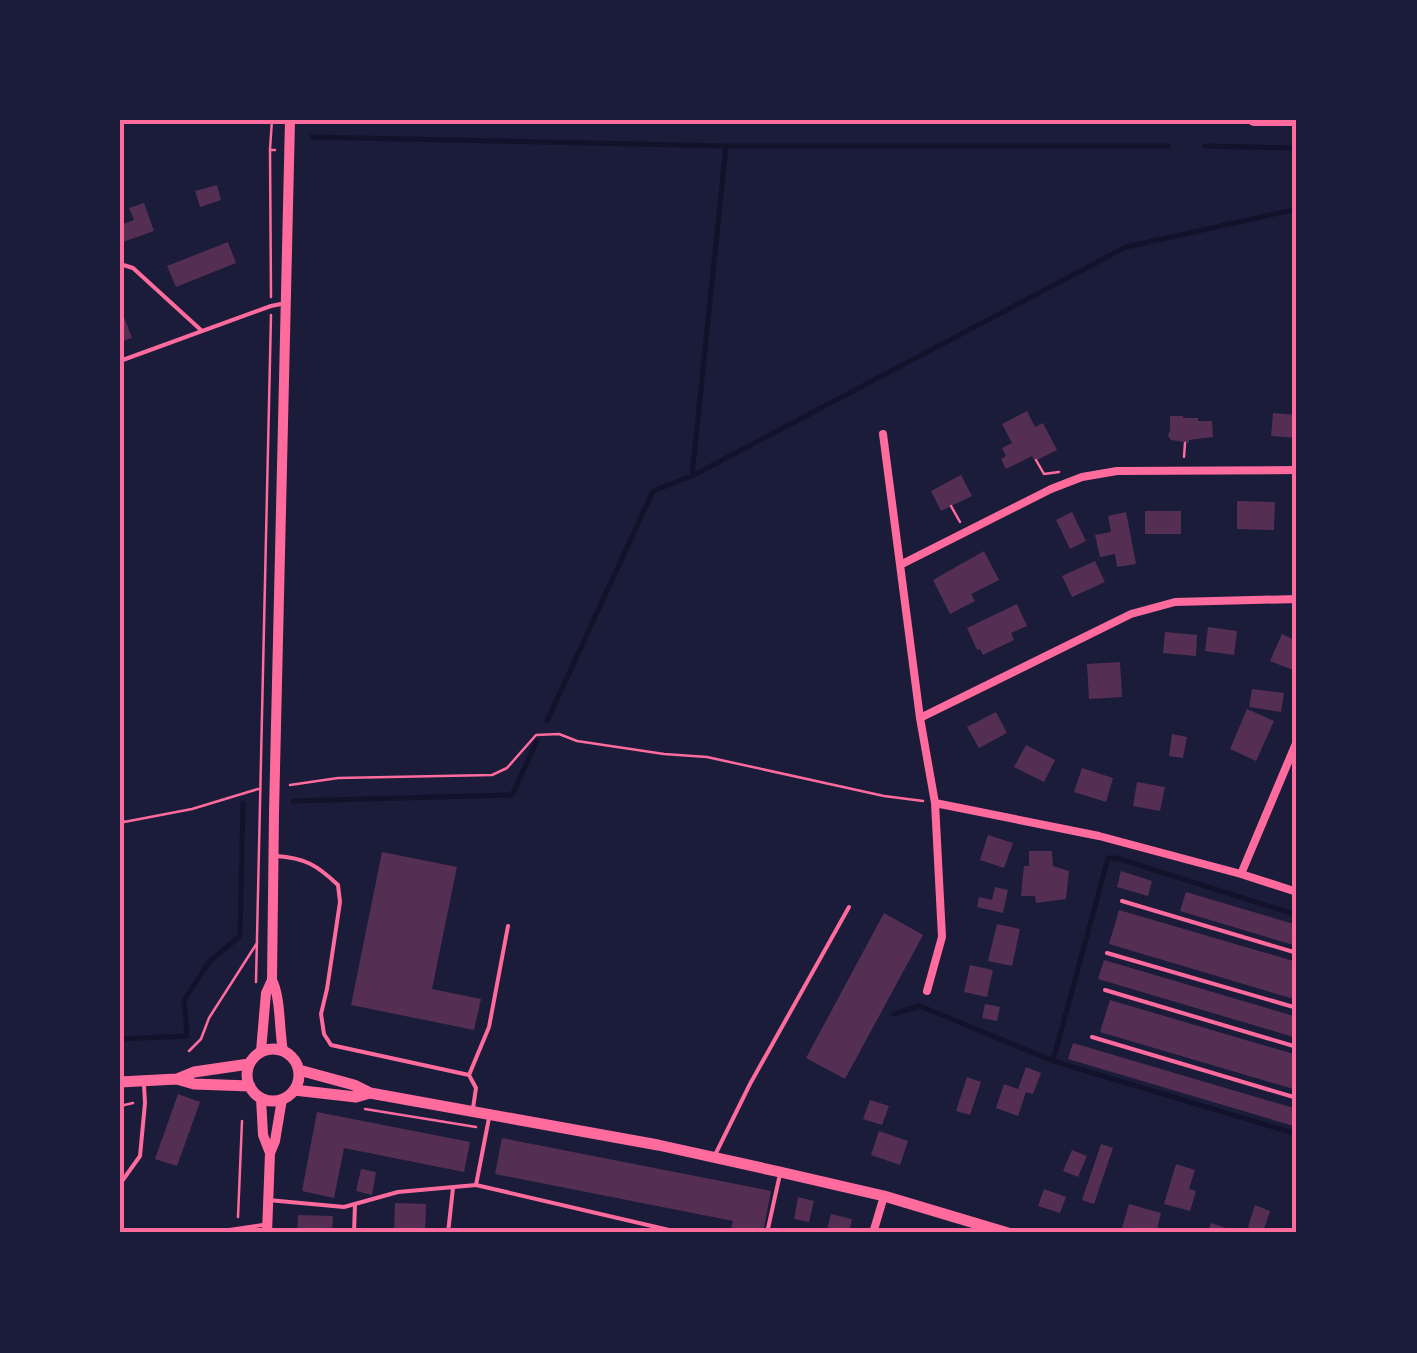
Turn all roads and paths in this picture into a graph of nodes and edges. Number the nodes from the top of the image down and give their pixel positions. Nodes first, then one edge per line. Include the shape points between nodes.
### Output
1 (272, 120) edge
2 (290, 120) edge
3 (1254, 120) edge
4 (1297, 120) edge
5 (270, 150) junction
6 (289, 151) junction
7 (120, 264) edge
8 (286, 304) junction
9 (271, 306) junction
10 (202, 331) junction
11 (120, 361) edge
12 (883, 434) dead end
13 (1184, 443) dead end
14 (1036, 460) dead end
15 (1297, 470) edge
16 (1059, 472) dead end
17 (1184, 472) junction
18 (951, 506) dead end
19 (964, 532) junction
20 (902, 564) junction
21 (1297, 599) edge
22 (920, 718) junction
23 (1297, 741) edge
24 (274, 785) junction
25 (260, 789) junction
26 (935, 803) junction
27 (120, 813) edge
28 (274, 856) junction
29 (1241, 874) junction
30 (1297, 892) edge
31 (1122, 901) dead end
32 (850, 907) dead end
33 (508, 926) dead end
34 (258, 942) junction
35 (1108, 953) dead end
36 (1297, 953) edge
37 (256, 980) dead end
38 (272, 980) junction
39 (926, 990) dead end
40 (1105, 990) dead end
41 (1297, 1008) edge
42 (1092, 1037) dead end
43 (1297, 1047) edge
44 (189, 1051) dead end
45 (283, 1051) junction
46 (262, 1052) junction
47 (249, 1064) junction
48 (298, 1070) junction
49 (469, 1075) junction
50 (177, 1079) junction
51 (144, 1080) junction
52 (120, 1082) edge
53 (250, 1086) junction
54 (294, 1090) junction
55 (370, 1094) junction
56 (261, 1098) junction
57 (1297, 1098) edge
58 (282, 1099) junction
59 (136, 1102) dead end
60 (120, 1106) edge
61 (366, 1109) dead end
62 (472, 1110) junction
63 (490, 1114) junction
64 (242, 1121) dead end
65 (474, 1127) dead end
66 (270, 1153) junction
67 (714, 1158) junction
68 (780, 1172) junction
69 (120, 1184) edge
70 (476, 1185) junction
71 (453, 1187) junction
72 (884, 1196) junction
73 (268, 1200) junction
74 (355, 1204) junction
75 (238, 1218) dead end
76 (268, 1228) edge
77 (209, 1233) edge
78 (354, 1233) edge
79 (448, 1233) edge
80 (682, 1233) edge
81 (767, 1233) edge
82 (873, 1233) edge
83 (1008, 1233) edge

1 - 5 path
2 - 6 street
3 - 4 highway
5 - 6 path
5 - 9 path
6 - 8 street
7 - 10 lane
8 - 9 lane
8 - 24 street
9 - 10 lane
9 - 25 path
10 - 11 lane
12 - 20 street
13 - 17 path
14 - 16 path via 1044,474
15 - 17 street
17 - 19 street via 1082,476
18 - 19 path
19 - 20 street
20 - 22 street
21 - 22 street via 1175,602 1131,614
22 - 26 street
23 - 29 street
24 - 26 path via 492,775 536,735 559,734
24 - 28 street
25 - 27 path via 124,822
25 - 34 path
26 - 29 street
26 - 39 street via 942,937
28 - 38 street
28 - 49 lane via 317,865 338,885 321,1014 332,1045
29 - 30 street
31 - 36 lane
32 - 67 lane
33 - 49 lane via 489,1026
34 - 37 path
34 - 44 path
35 - 41 lane
38 - 45 street
38 - 46 street
40 - 43 lane
42 - 57 lane
45 - 46 main road
45 - 48 main road
46 - 47 main road
47 - 50 main road
47 - 53 main road
48 - 54 main road
48 - 55 main road
49 - 62 lane via 476,1088
50 - 51 main road
50 - 53 main road
51 - 52 main road
51 - 69 lane via 140,1156
53 - 56 main road
54 - 55 main road
54 - 58 main road
55 - 62 main road
56 - 58 main road
56 - 66 street
58 - 66 street
59 - 60 path
61 - 65 path
62 - 63 main road
63 - 67 main road
63 - 70 lane
64 - 75 path
66 - 73 street
67 - 68 main road
68 - 72 main road
68 - 81 lane
70 - 71 lane
70 - 80 lane
71 - 74 lane
71 - 79 lane
72 - 82 street
72 - 83 main road
73 - 74 lane
73 - 76 street
74 - 78 lane
76 - 77 lane

